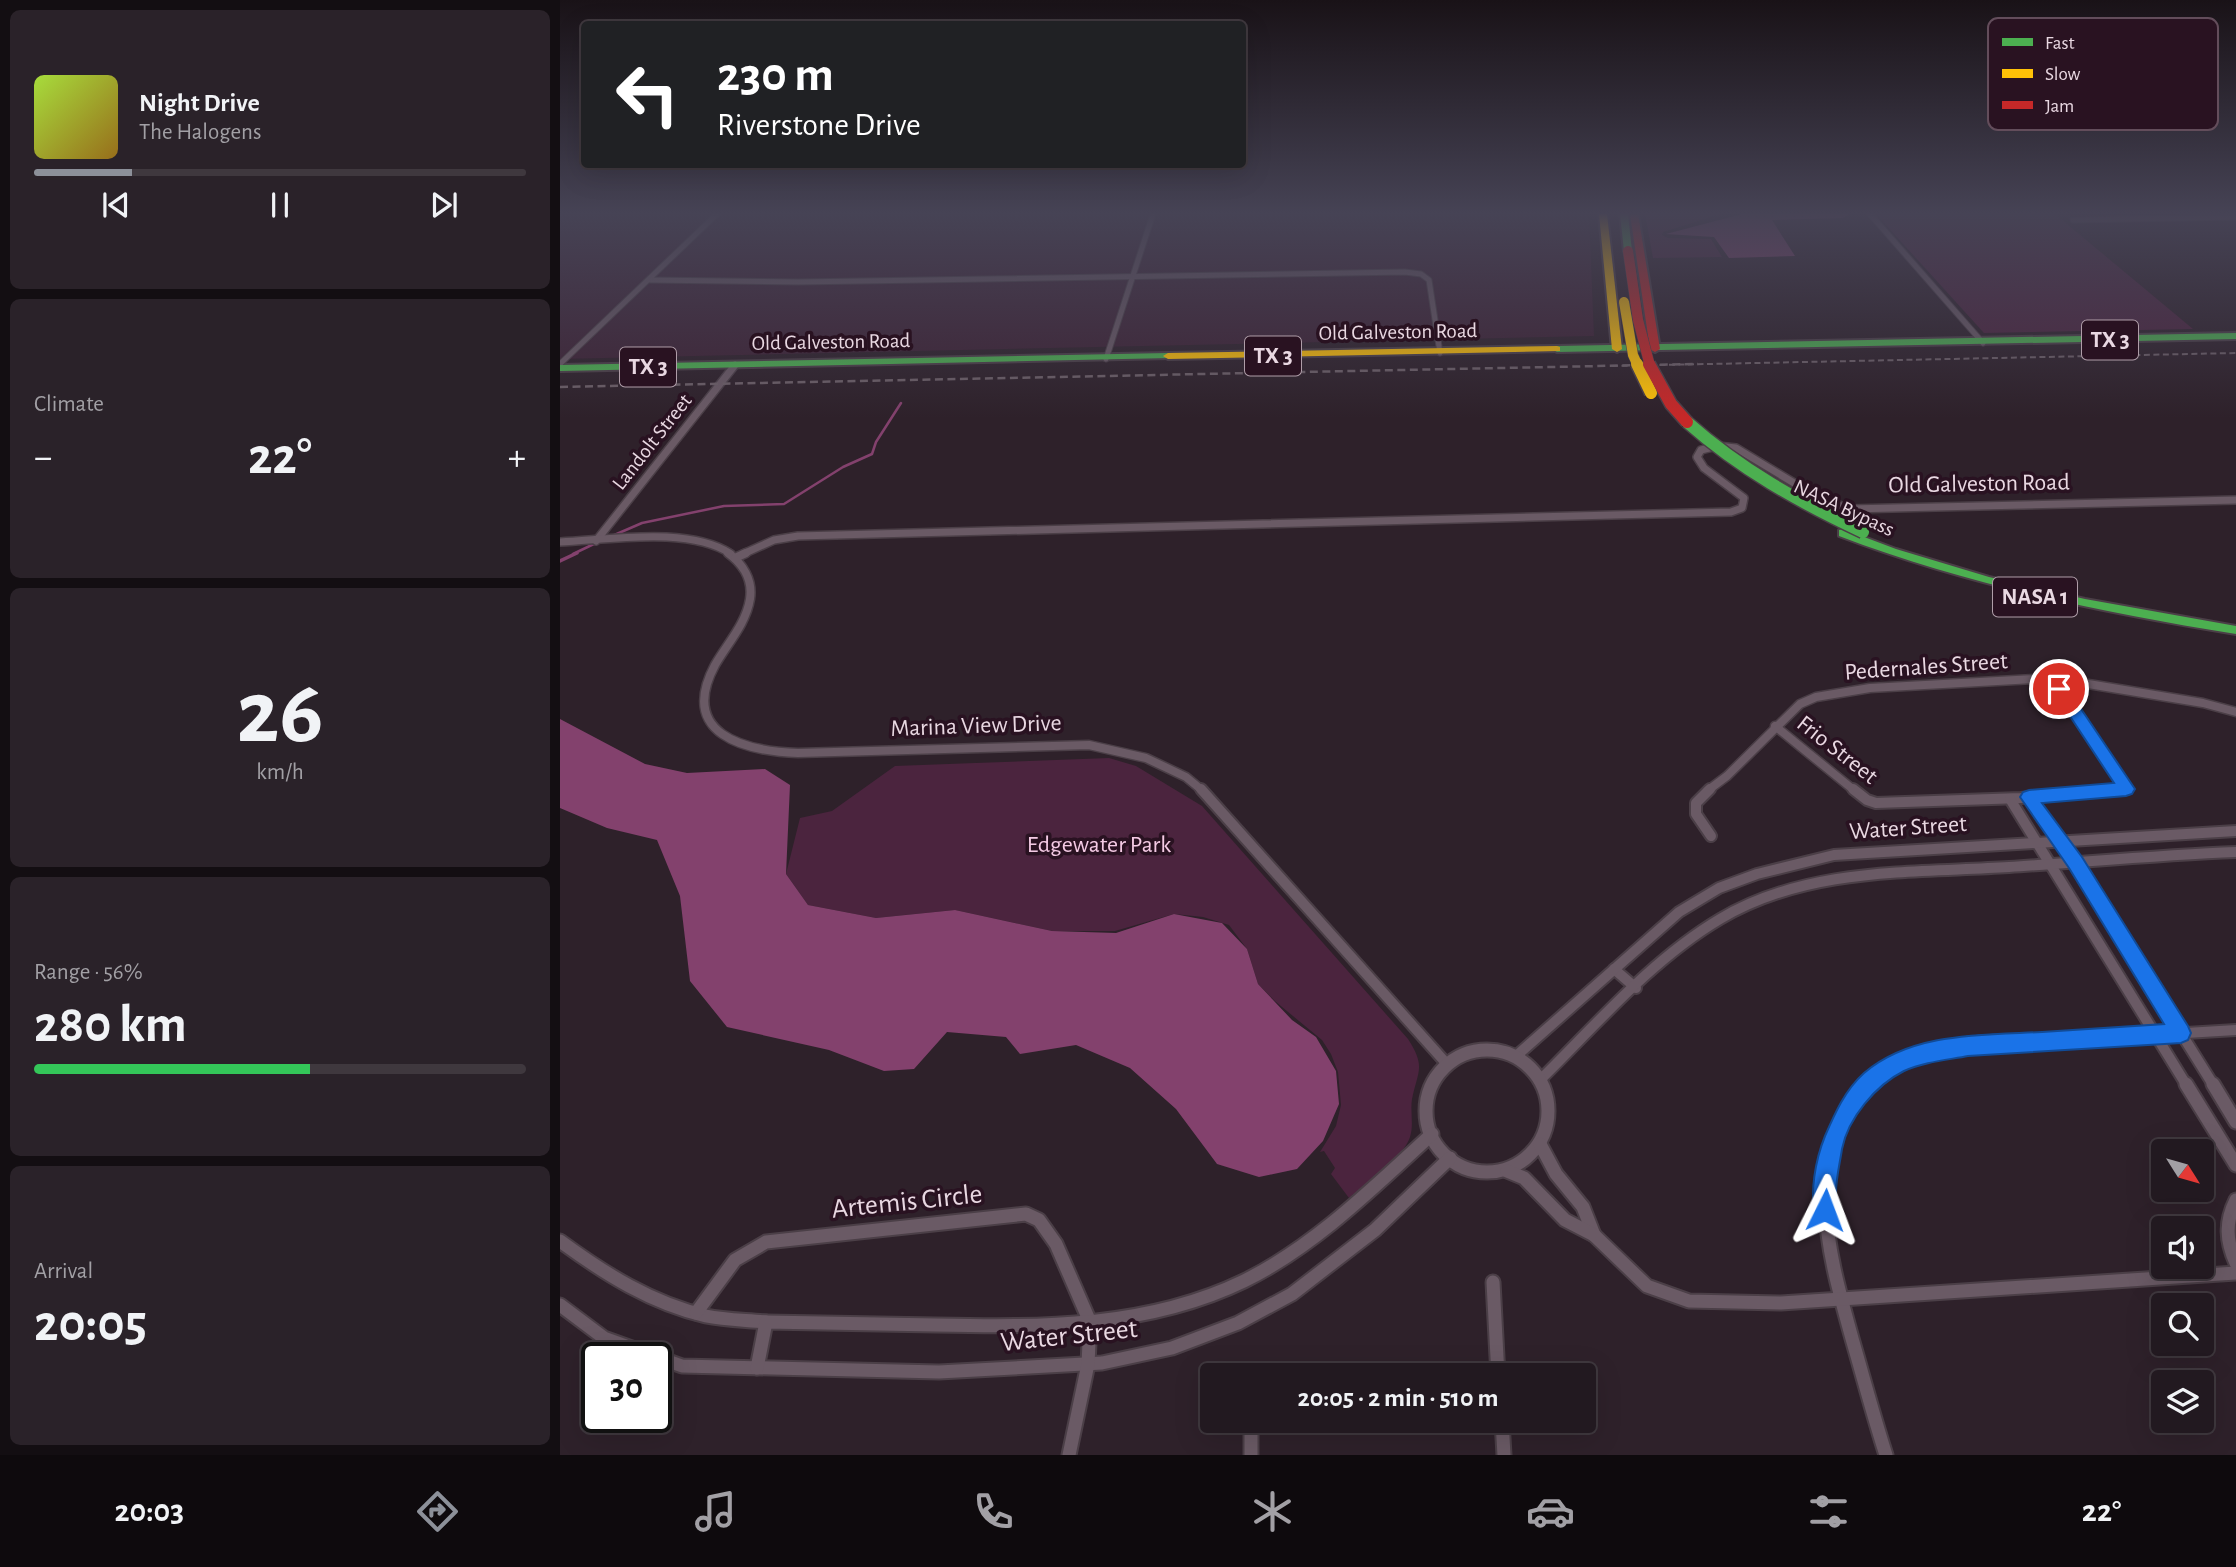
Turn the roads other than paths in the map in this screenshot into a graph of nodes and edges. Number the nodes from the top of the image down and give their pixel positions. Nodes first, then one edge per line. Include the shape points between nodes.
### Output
1 (648, 282) edge
2 (1130, 282) edge
3 (1429, 282) edge
4 (1608, 282) edge
5 (1625, 282) edge
6 (1629, 282) edge
7 (1646, 282) edge
8 (1929, 282) edge
9 (1647, 290) junction
10 (1609, 291) junction
11 (2236, 336) edge
12 (1983, 343) junction
13 (1618, 349) junction
14 (1655, 349) junction
15 (1440, 353) junction
16 (1107, 359) junction
17 (735, 365) junction
18 (560, 366) edge
19 (2236, 500) edge
20 (596, 541) junction
21 (560, 542) edge
22 (735, 558) junction
23 (2236, 620) edge
24 (2236, 630) edge
25 (2052, 678) junction
26 (2236, 711) edge
27 (1775, 726) junction
28 (2029, 797) junction
29 (2010, 799) junction
30 (2236, 831) edge
31 (1710, 836) dead end
32 (2060, 842) junction
33 (2038, 843) junction
34 (2236, 852) edge
35 (2076, 863) junction
36 (2052, 864) junction
37 (1614, 969) junction
38 (1636, 988) junction
39 (2236, 1030) edge
40 (2181, 1033) junction
41 (2157, 1036) junction
42 (1515, 1058) junction
43 (1446, 1063) junction
44 (1538, 1082) junction
45 (2236, 1122) edge
46 (1432, 1134) junction
47 (1540, 1144) junction
48 (1450, 1158) junction
49 (2236, 1165) edge
50 (1507, 1171) junction
51 (2236, 1200) edge
52 (1594, 1235) junction
53 (560, 1241) edge
54 (2236, 1263) edge
55 (2236, 1273) edge
56 (1493, 1282) dead end
57 (1841, 1299) junction
58 (560, 1305) edge
59 (696, 1313) junction
60 (766, 1322) junction
61 (1090, 1322) junction
62 (1497, 1363) edge
63 (1088, 1364) junction
64 (757, 1368) junction
65 (1251, 1433) edge
66 (1503, 1433) edge
67 (1069, 1455) edge
68 (1251, 1455) edge
69 (1504, 1455) edge
70 (1886, 1455) edge

1 - 18 street
2 - 16 street
3 - 15 street
4 - 10 main road
5 - 24 main road, NASA Bypass / NASA 1, bridge via 1630,347 1656,400 1718,461 1769,495 1843,533 1939,571 2064,603
6 - 23 main road, NASA Bypass / NASA 1, bridge via 1644,354 1671,403 1706,439 1796,500 1863,533 1957,567 2035,587
7 - 9 main road
8 - 12 street
9 - 10 main road via 1629,295
9 - 14 main road
10 - 13 main road
11 - 12 main road, Old Galveston Road / TX 3
12 - 14 main road, Old Galveston Road / TX 3
13 - 14 main road, Old Galveston Road / TX 3
13 - 15 main road, Old Galveston Road / TX 3
15 - 16 main road, Old Galveston Road / TX 3
16 - 17 main road, Old Galveston Road / TX 3
17 - 18 main road, Old Galveston Road / TX 3
17 - 20 street, Landolt Street
19 - 22 street, Old Galveston Road via 1850,509 1819,498 1742,450 1723,446 1702,450 1697,457 1704,468 1744,498 1742,508 1731,512 798,536 774,540
20 - 21 street
20 - 22 street via 686,540 710,544
22 - 43 street, Marina View Drive via 749,577 751,596 706,689 707,718 720,735 744,748 778,753 1089,744 1119,749 1174,769 1198,785
25 - 26 street, Pedernales Street
25 - 27 street, Pedernales Street via 1839,691 1800,704
25 - 28 street via 2126,789
27 - 29 street, Frio Street via 1875,803
27 - 31 street, Pedernales Street via 1696,803 1696,814
28 - 29 street
28 - 32 street
29 - 33 street
30 - 32 street, Water Street
32 - 33 street, Water Street
32 - 35 street
33 - 36 street
33 - 37 street, Water Street via 1834,855 1757,874 1718,888 1679,912
34 - 35 street, Water Street
35 - 36 street, Water Street
35 - 40 street
36 - 38 street, Water Street via 1875,876 1788,890 1721,919 1675,951
36 - 41 street
37 - 38 street
37 - 42 street, Water Street
38 - 44 street, Water Street
39 - 40 street
40 - 41 street
40 - 45 street
41 - 49 street
41 - 57 street via 1935,1051 1899,1062 1871,1081 1846,1112 1832,1145 1824,1192 1827,1248
42 - 43 street via 1486,1049 1472,1050
42 - 44 street
43 - 46 street via 1434,1077 1428,1095
44 - 47 street via 1548,1113
46 - 48 street
46 - 61 street, Water Street via 1345,1212 1245,1280 1193,1302 1140,1316
47 - 50 street via 1526,1160
47 - 52 street via 1556,1174 1584,1207
48 - 50 street via 1487,1173
48 - 63 street, Water Street via 1375,1230 1292,1294 1238,1323 1172,1348
50 - 52 street via 1524,1178 1565,1220
51 - 54 street via 2226,1231
52 - 57 street via 1647,1286 1689,1301
53 - 59 street, Water Street via 641,1294
55 - 57 street
56 - 62 street
57 - 70 street
58 - 64 street, Water Street via 604,1338 682,1366
59 - 60 street, Water Street
59 - 61 street, Artemis Circle via 735,1260 766,1242 1026,1214 1039,1220 1056,1244
60 - 61 street, Water Street via 1035,1328
60 - 64 street
61 - 63 street
63 - 64 street, Water Street via 939,1372
63 - 67 street
65 - 68 street
66 - 69 street

